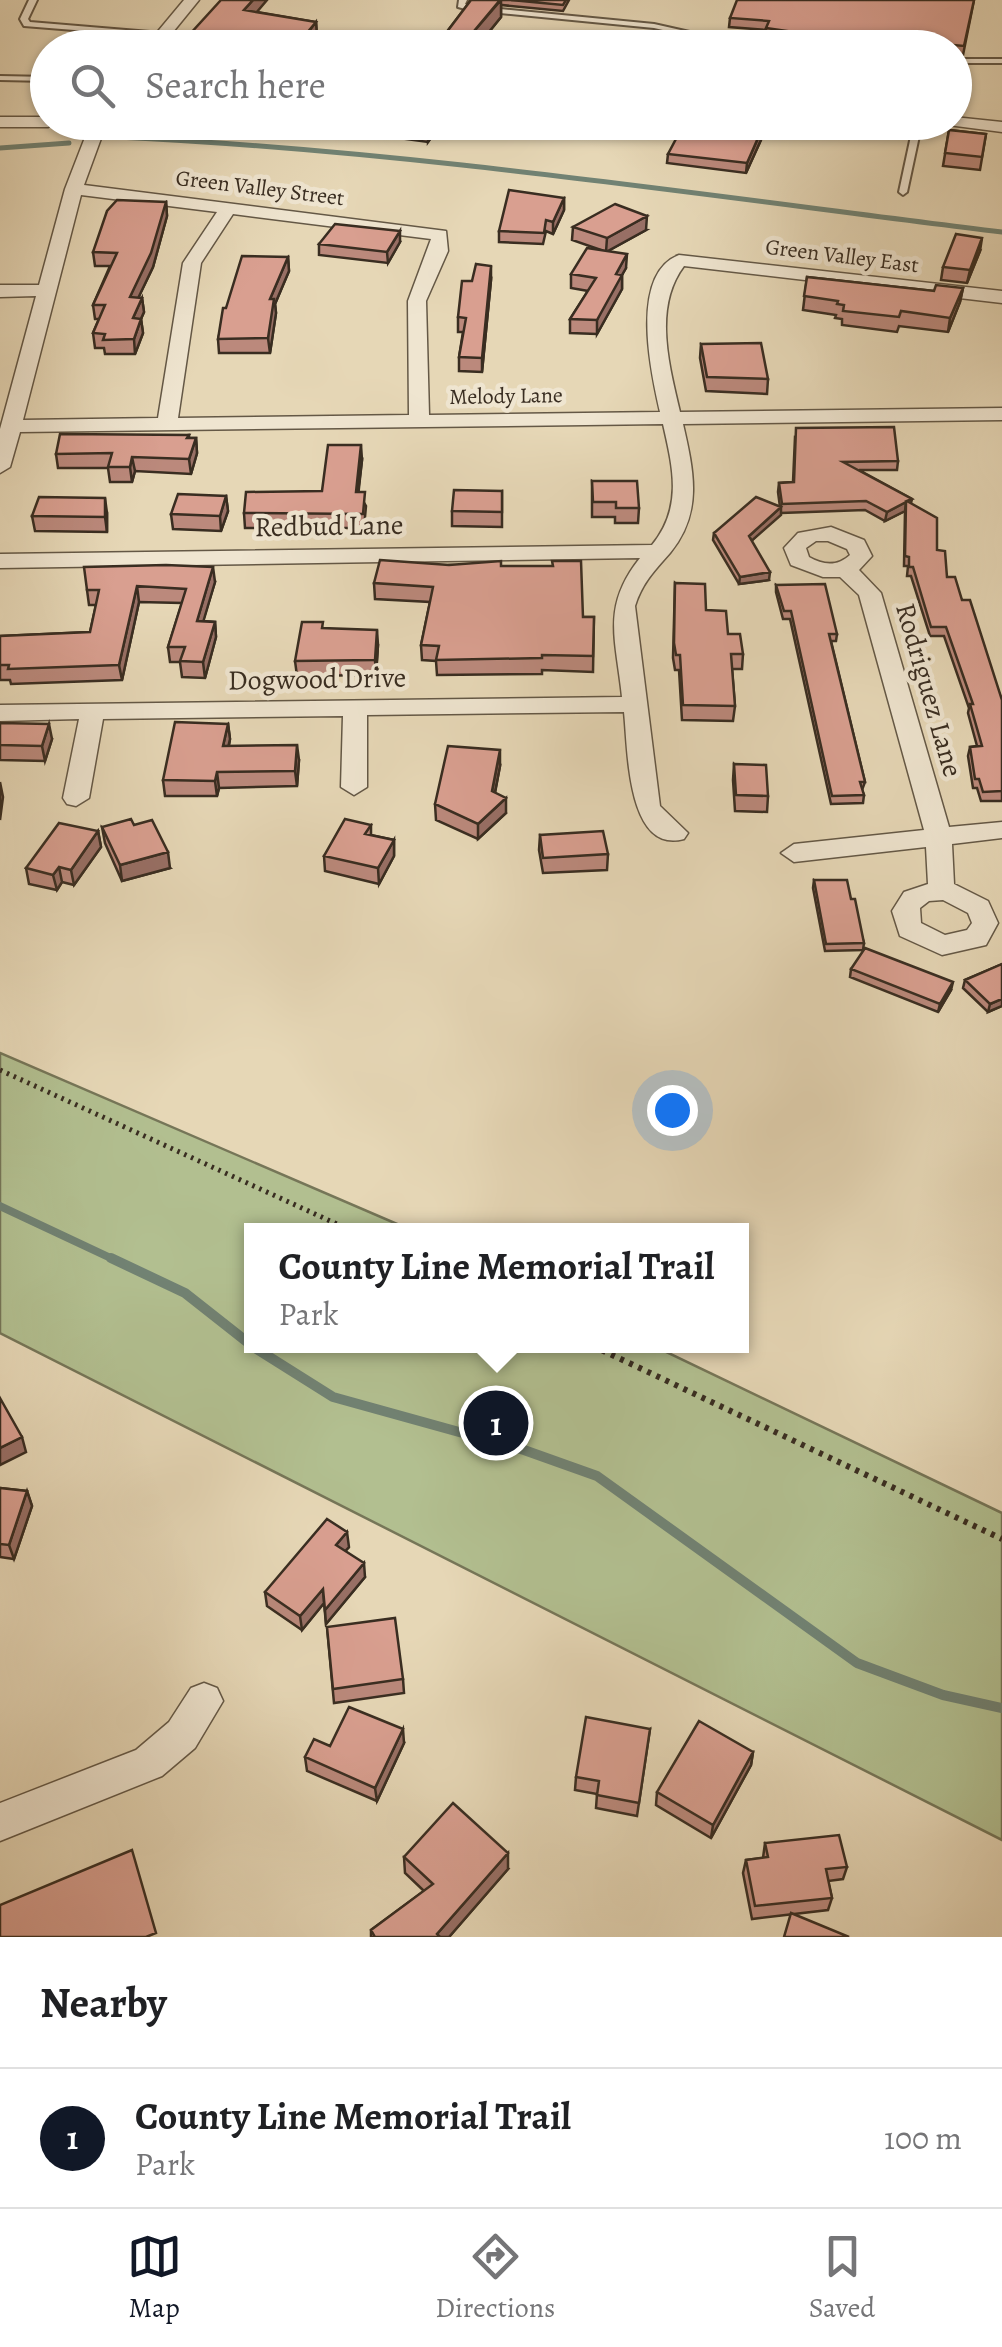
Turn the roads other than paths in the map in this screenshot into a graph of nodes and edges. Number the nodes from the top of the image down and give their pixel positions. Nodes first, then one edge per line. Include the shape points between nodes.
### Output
1 (34, 0) edge
2 (192, 0) edge
3 (463, 0) edge
4 (70, 30) edge
5 (166, 30) edge
6 (672, 30) edge
7 (972, 61) edge
8 (1002, 61) edge
9 (0, 78) edge
10 (30, 79) edge
11 (0, 122) edge
12 (30, 122) edge
13 (972, 124) edge
14 (1002, 127) edge
15 (92, 140) edge
16 (914, 140) edge
17 (74, 189) junction
18 (903, 192) dead end
19 (229, 208) junction
20 (46, 290) junction
21 (0, 291) edge
22 (1002, 296) edge
23 (1002, 414) edge
24 (672, 418) junction
25 (419, 422) junction
26 (166, 425) junction
27 (12, 426) junction
28 (0, 467) edge
29 (660, 551) junction
30 (0, 561) edge
31 (845, 570) dead end
32 (635, 704) junction
33 (355, 709) junction
34 (0, 713) edge
35 (92, 713) junction
36 (354, 787) dead end
37 (76, 798) dead end
38 (1002, 830) edge
39 (675, 833) dead end
40 (939, 837) junction
41 (794, 853) dead end
42 (941, 890) dead end
43 (204, 1702) dead end
44 (0, 1822) edge

1 - 4 lane via 27,24
2 - 5 street
3 - 6 lane via 462,6 473,9
7 - 8 lane
9 - 10 lane
11 - 12 street
13 - 14 street
15 - 17 street
16 - 18 lane
17 - 19 street, Green Valley Street
17 - 20 street
19 - 25 street, Green Valley Street via 440,235 442,246 417,301
19 - 26 street via 192,262
20 - 21 street
20 - 27 street
22 - 24 street, Green Valley East via 678,261 661,285 655,314
23 - 24 street, Melody Lane
24 - 25 street, Melody Lane
24 - 29 street via 685,502
25 - 26 street, Melody Lane
26 - 27 street, Melody Lane
27 - 28 street
29 - 30 street, Redbud Lane
29 - 32 street via 625,599
31 - 40 street, Rodriguez Lane via 870,593
32 - 33 street, Dogwood Drive
32 - 39 street via 647,806
33 - 35 street, Dogwood Drive
33 - 36 street
34 - 35 street, Dogwood Drive
35 - 37 street
38 - 40 street
40 - 41 street
40 - 42 street, Rodriguez Lane
43 - 44 street via 182,1735 149,1763

